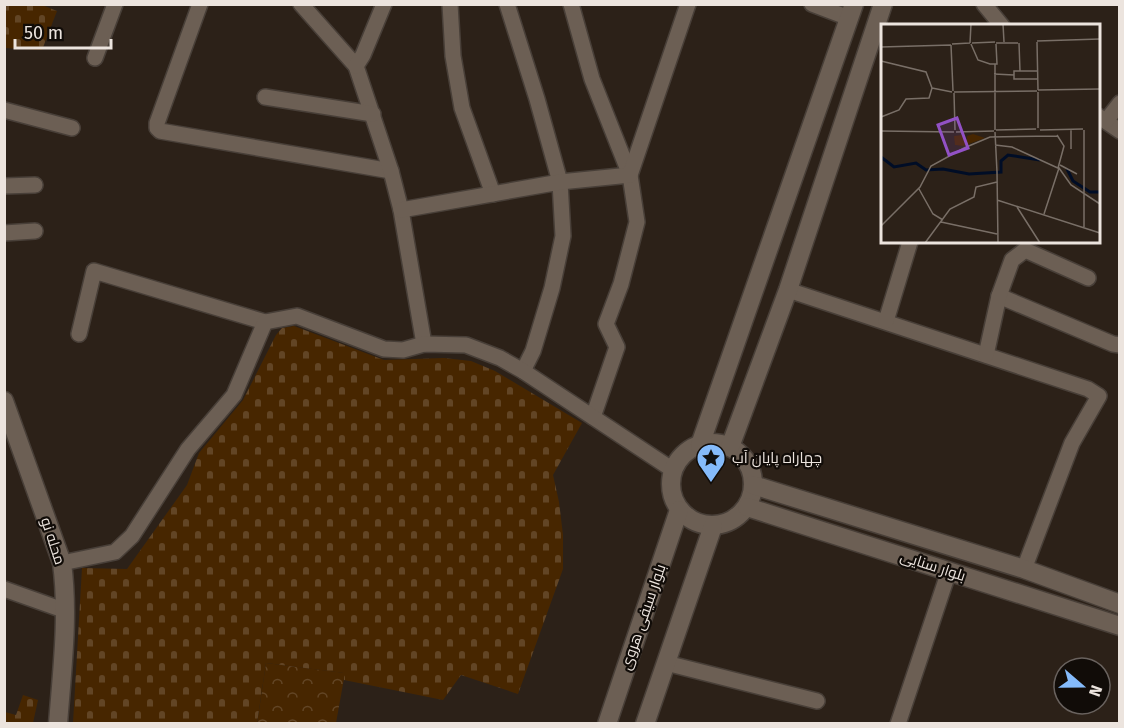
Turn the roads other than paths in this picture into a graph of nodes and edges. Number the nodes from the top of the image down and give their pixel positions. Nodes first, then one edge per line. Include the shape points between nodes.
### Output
1 (115, 4) edge
2 (200, 4) edge
3 (301, 4) edge
4 (384, 4) edge
5 (450, 4) edge
6 (507, 4) edge
7 (572, 4) edge
8 (688, 4) edge
9 (812, 4) edge
10 (883, 4) edge
11 (984, 5) edge
12 (852, 11) edge
13 (1000, 24) edge
14 (95, 58) dead end
15 (356, 66) junction
16 (265, 97) dead end
17 (1119, 103) edge
18 (4, 110) edge
19 (373, 114) junction
20 (1102, 119) edge
21 (72, 128) dead end
22 (1119, 131) edge
23 (391, 171) junction
24 (630, 175) junction
25 (560, 182) junction
26 (35, 185) dead end
27 (4, 186) edge
28 (493, 194) junction
29 (401, 210) junction
30 (35, 231) dead end
31 (4, 232) edge
32 (910, 243) edge
33 (770, 244) junction
34 (799, 255) junction
35 (1088, 278) dead end
36 (788, 290) junction
37 (999, 296) junction
38 (886, 321) junction
39 (265, 322) junction
40 (79, 334) dead end
41 (424, 344) junction
42 (1119, 345) edge
43 (986, 355) junction
44 (523, 371) junction
45 (4, 401) edge
46 (593, 417) junction
47 (11, 439) edge
48 (700, 445) junction
49 (730, 447) junction
50 (673, 470) junction
51 (753, 485) junction
52 (747, 507) junction
53 (679, 510) junction
54 (713, 526) junction
55 (62, 563) junction
56 (1024, 569) junction
57 (949, 571) junction
58 (4, 589) edge
59 (1119, 604) edge
60 (66, 610) junction
61 (1119, 626) edge
62 (666, 663) junction
63 (817, 701) dead end
64 (58, 723) edge
65 (607, 723) edge
66 (645, 723) edge
67 (898, 723) edge

1 - 14 street
2 - 23 street via 157,123 160,131
3 - 15 street
4 - 15 street
5 - 28 street via 462,108
6 - 25 street
7 - 24 street via 592,79
8 - 24 street
9 - 12 street
10 - 34 main road
11 - 13 street
12 - 33 main road
15 - 19 street
16 - 19 street
17 - 20 street
18 - 21 street
19 - 23 street
20 - 22 street
23 - 29 street
24 - 25 street
24 - 46 street via 638,222 606,324 617,347
25 - 28 street
25 - 44 street via 562,236 552,288
26 - 27 street
28 - 29 street
29 - 41 street
30 - 31 street
32 - 38 street
33 - 34 main road
33 - 48 main road
34 - 36 main road
35 - 37 street via 1025,250 1012,260
36 - 38 street
36 - 49 main road
37 - 42 street
37 - 43 street
38 - 43 street
39 - 40 street via 94,271
39 - 41 street via 297,316 384,349 403,350
39 - 55 street via 234,394 188,449 132,536 115,552
41 - 44 street via 466,345
43 - 56 street via 1099,396 1072,443
44 - 46 street
45 - 47 main road, محله نو
46 - 50 street
47 - 55 main road, محله نو
48 - 49 main road
48 - 50 main road via 688,450
49 - 51 main road via 747,463
50 - 53 main road via 671,484
51 - 52 main road
51 - 56 main road, بلوار سنایی
52 - 54 main road via 738,517
52 - 57 main road, بلوار سنایی
53 - 54 main road via 700,524
53 - 65 main road, بلوار سیفی هروی
54 - 62 main road
55 - 60 main road, محله نو
56 - 59 main road, بلوار سنایی
57 - 61 main road, بلوار سنایی
57 - 67 street
58 - 60 street
60 - 64 main road, محله نو
62 - 63 street
62 - 66 main road

